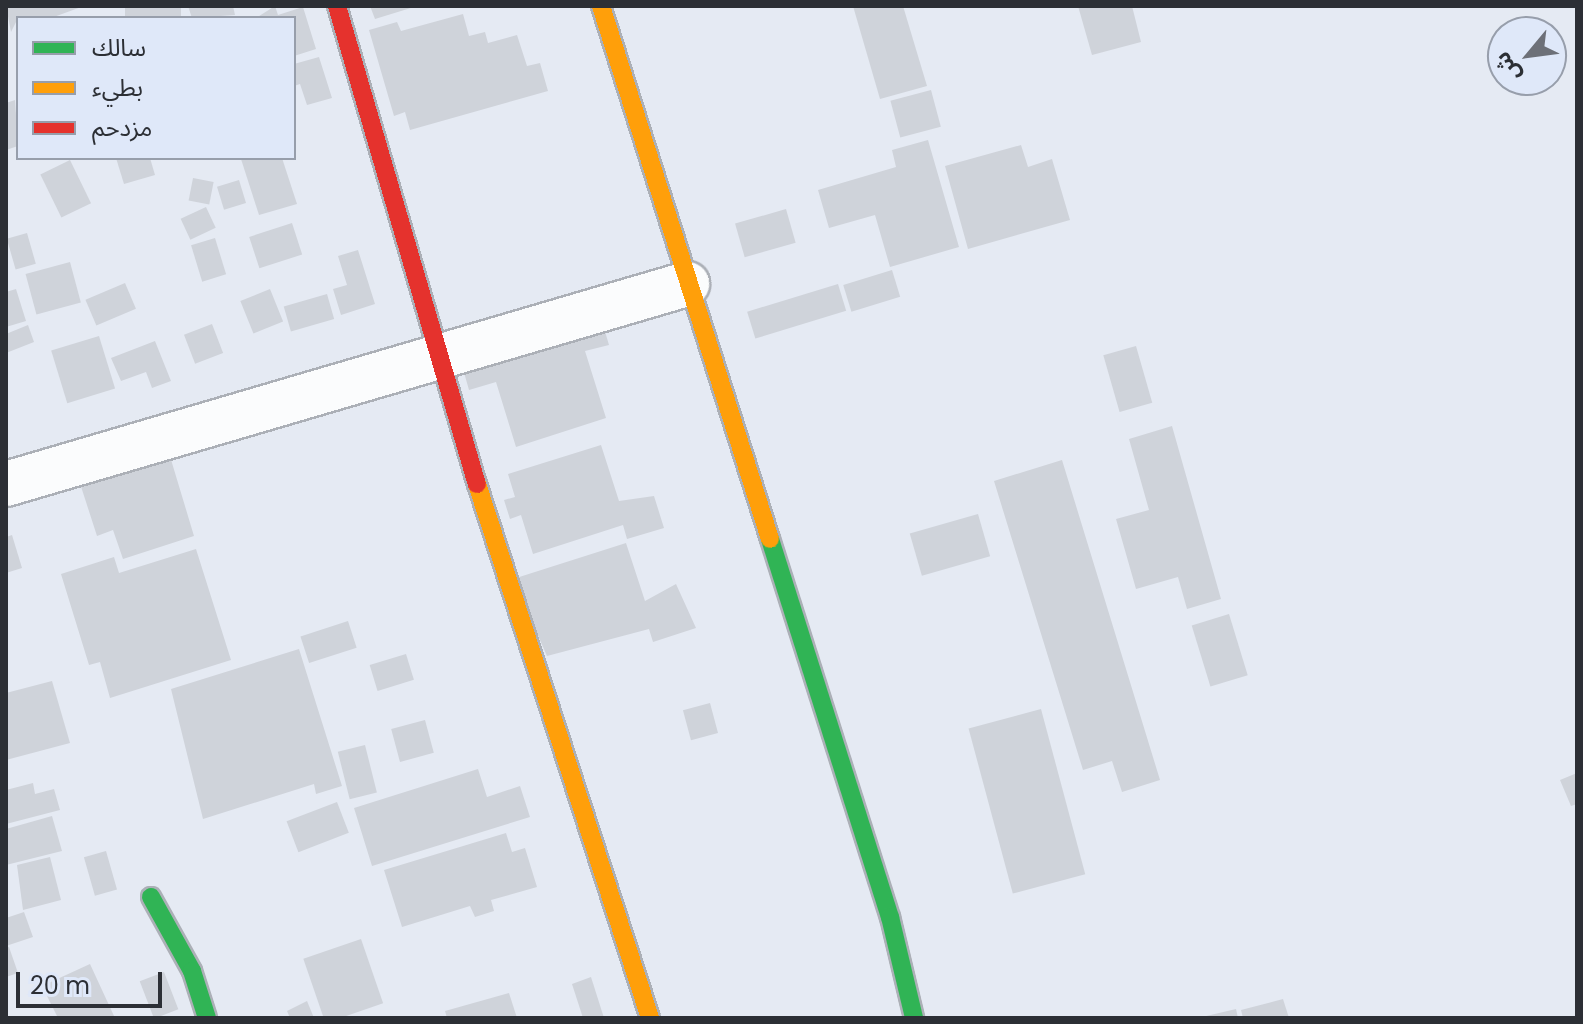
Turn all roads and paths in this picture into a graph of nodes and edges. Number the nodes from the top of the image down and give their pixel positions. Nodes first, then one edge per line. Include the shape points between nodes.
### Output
1 (337, 6) edge
2 (601, 6) edge
3 (687, 284) junction
4 (443, 355) junction
5 (6, 484) edge
6 (151, 897) dead end
7 (207, 1018) edge
8 (650, 1018) edge
9 (914, 1018) edge

1 - 4 street
2 - 3 street
3 - 4 street
3 - 9 street via 890,917
4 - 5 street
4 - 8 street via 480,496
6 - 7 street via 192,971

